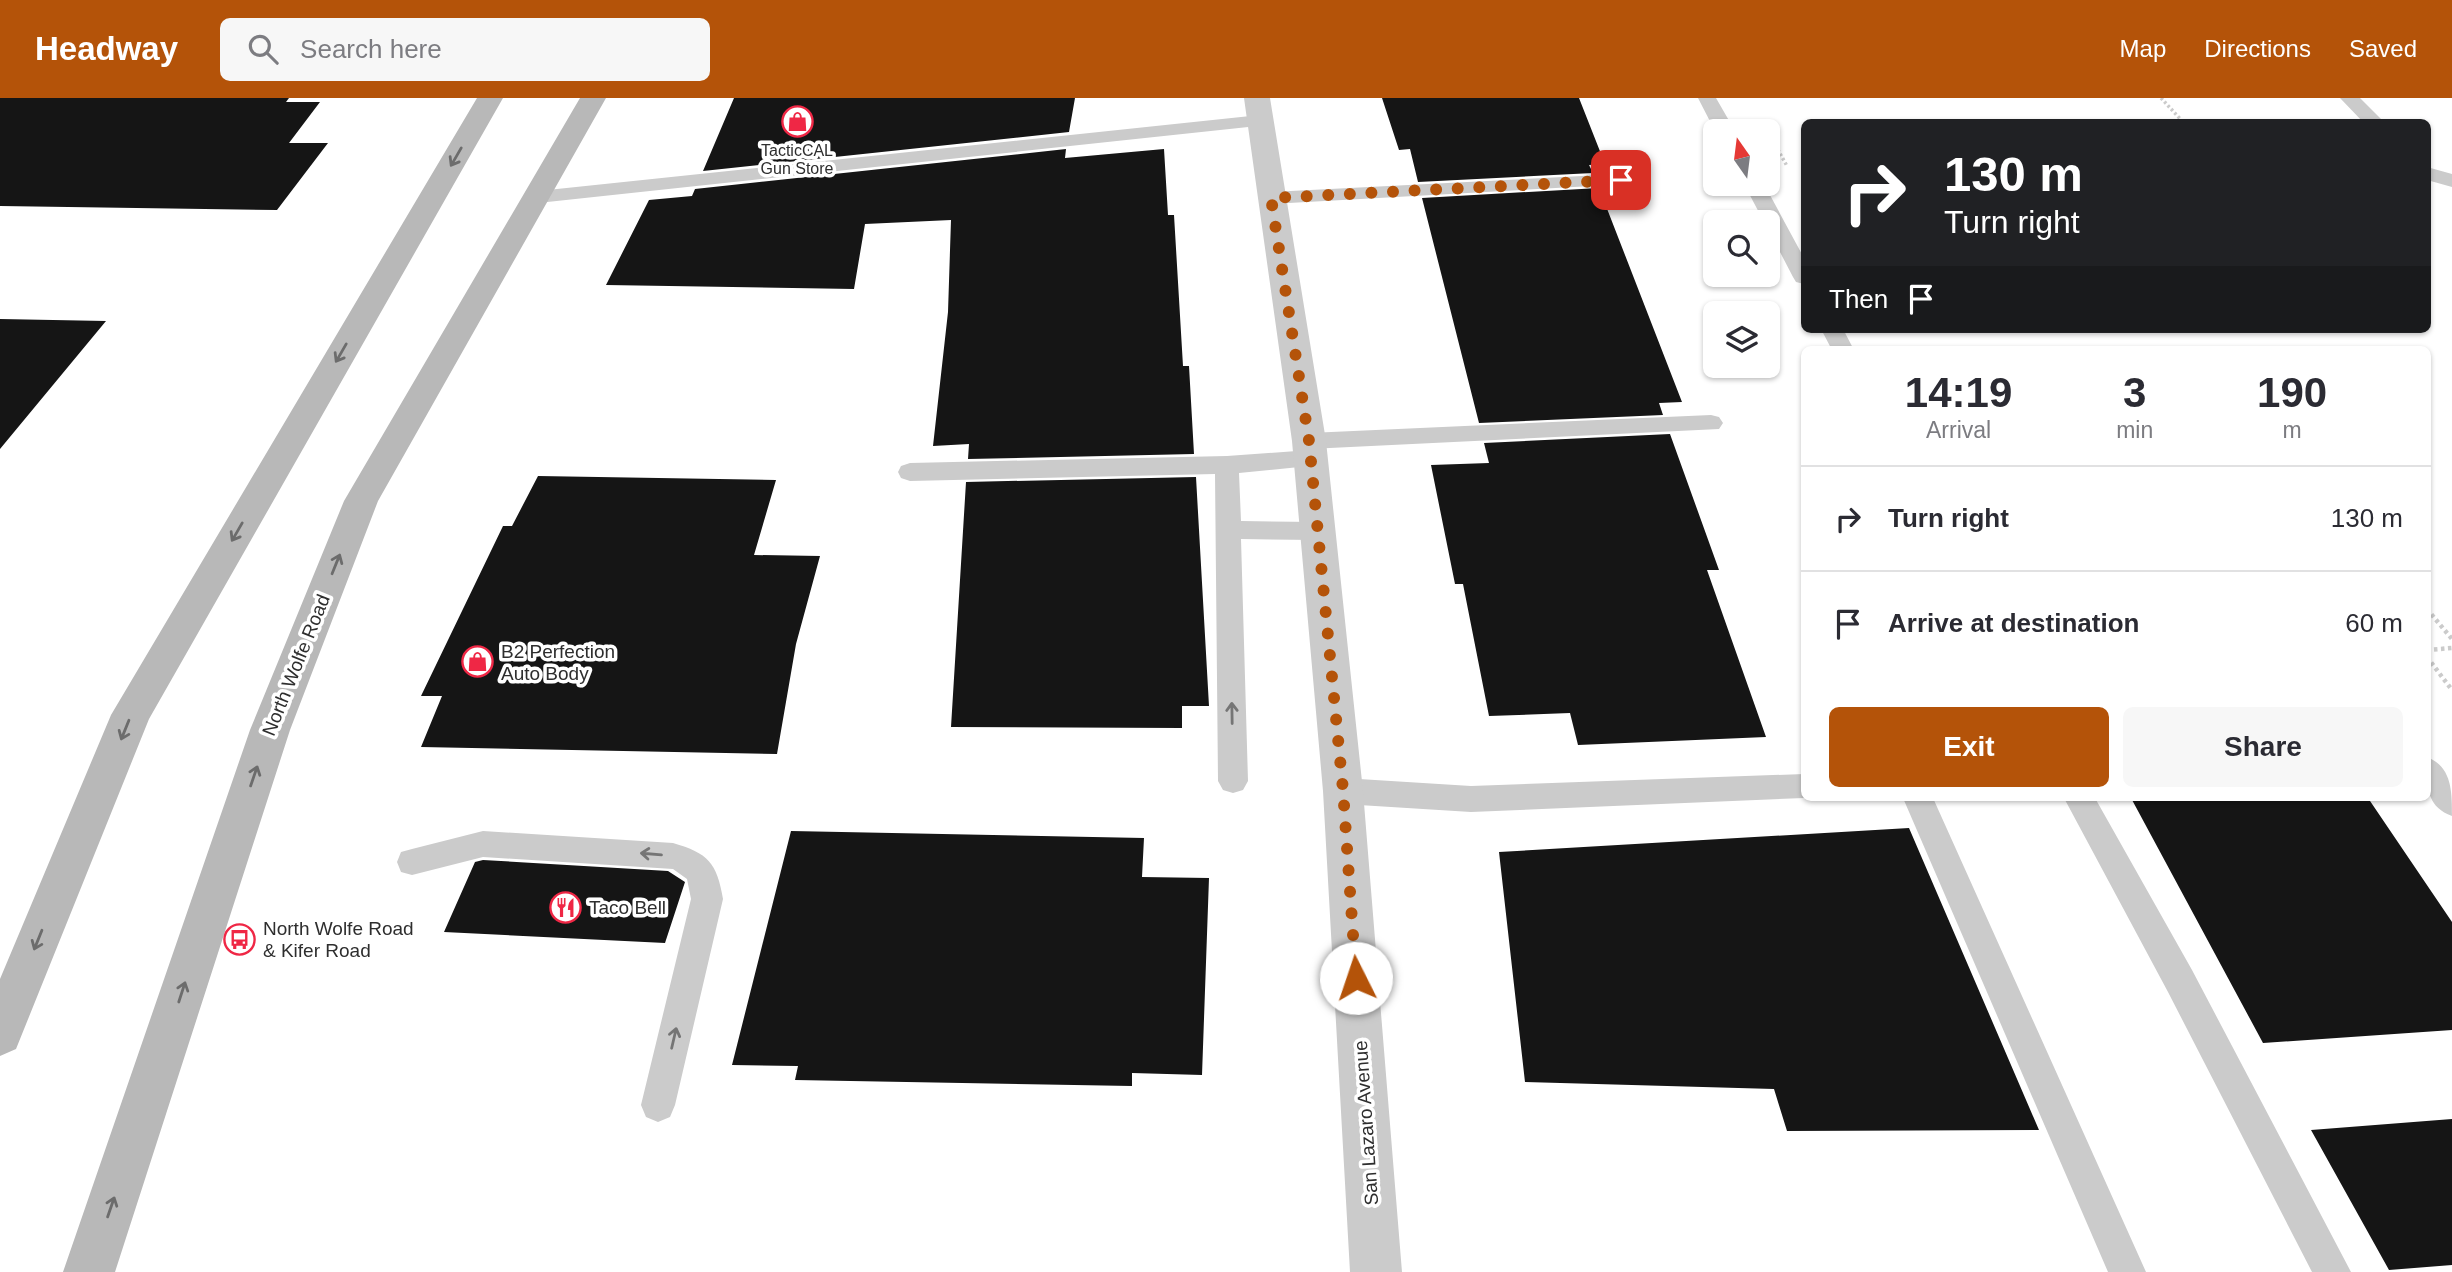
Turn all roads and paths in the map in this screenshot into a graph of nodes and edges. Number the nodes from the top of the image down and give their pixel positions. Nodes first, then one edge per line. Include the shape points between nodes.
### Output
1 (491, 98) edge
2 (593, 98) edge
3 (1707, 98) edge
4 (2161, 98) edge
5 (2349, 98) edge
6 (1259, 109) edge
7 (1718, 119) edge
8 (2180, 119) edge
9 (2372, 119) edge
10 (2431, 174) edge
11 (1621, 180) dead end
12 (2452, 181) edge
13 (1760, 196) edge
14 (538, 197) junction
15 (1271, 198) junction
16 (1801, 271) edge
17 (1711, 424) dead end
18 (1309, 450) junction
19 (1227, 465) junction
20 (910, 471) dead end
21 (1230, 530) junction
22 (1316, 531) junction
23 (2431, 614) edge
24 (2452, 639) edge
25 (2452, 648) edge
26 (2431, 650) edge
27 (2431, 662) edge
28 (2452, 690) edge
29 (2431, 774) edge
30 (1233, 781) dead end
31 (1801, 786) edge
32 (1343, 790) junction
33 (1919, 801) edge
34 (2081, 801) edge
35 (2452, 803) edge
36 (412, 862) dead end
37 (0, 1034) edge
38 (658, 1105) dead end
39 (89, 1272) edge
40 (1376, 1272) edge
41 (2127, 1272) edge
42 (2332, 1272) edge

1 -> 37 main road via 131,715
2 - 14 main road, North Wolfe Road
3 - 7 lane
4 - 8 path
5 - 9 lane
6 - 14 lane
6 - 15 street, San Lazaro Avenue
10 - 12 lane
11 - 15 lane
13 - 16 lane
39 -> 14 main road, North Wolfe Road via 270,730 361,501
15 - 18 street, San Lazaro Avenue
17 - 18 lane
18 - 19 lane
18 - 22 street, San Lazaro Avenue
19 - 20 lane
19 - 21 lane
21 - 22 lane
30 -> 21 lane
22 - 32 street, San Lazaro Avenue
23 - 24 path
25 - 26 path
27 - 28 path
29 - 35 lane
31 - 32 lane via 1471,799
32 - 40 street, San Lazaro Avenue
33 - 41 lane
34 - 42 lane
38 -> 36 lane via 707,899 704,877 693,861 483,844

